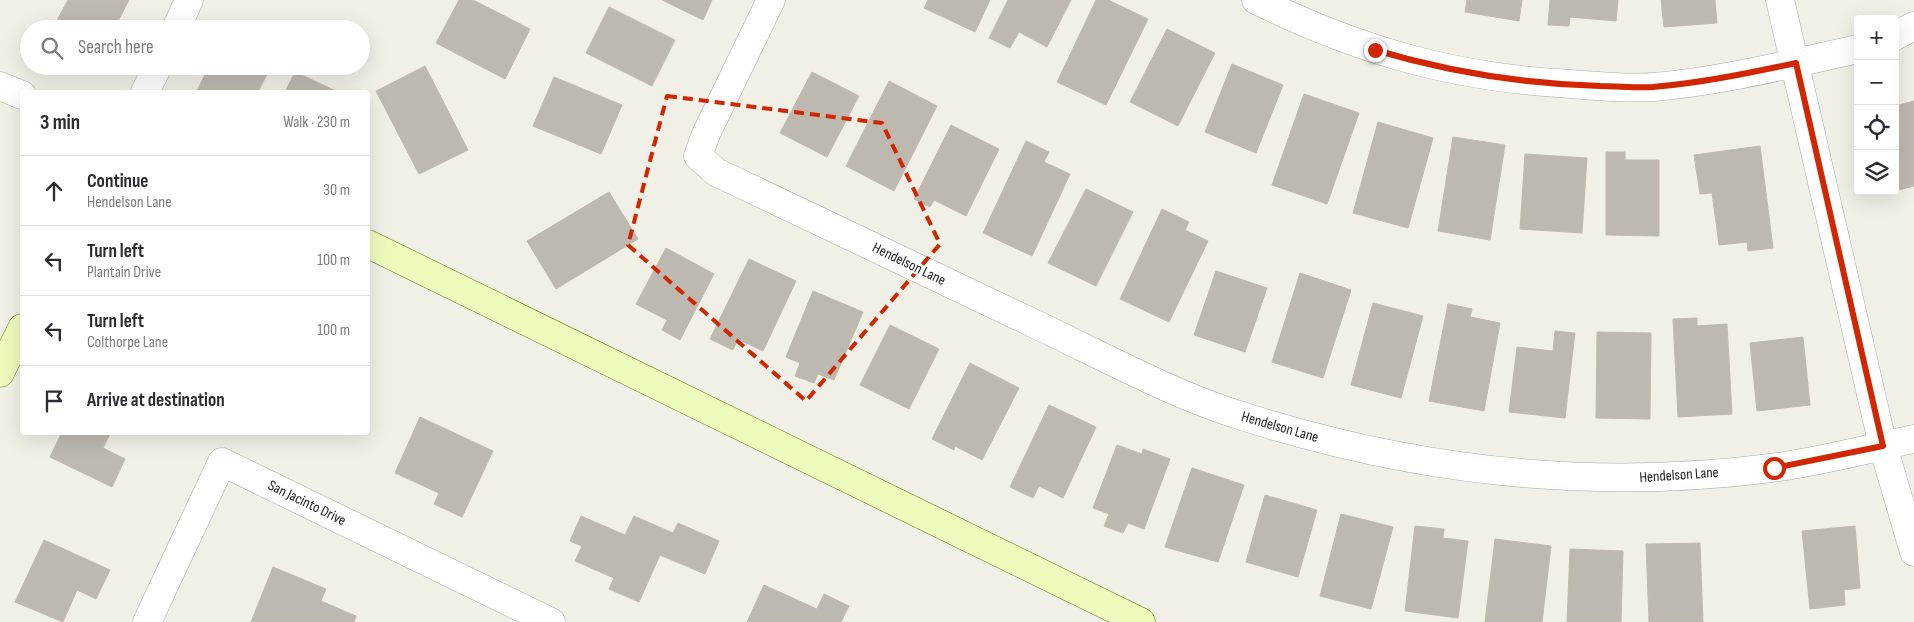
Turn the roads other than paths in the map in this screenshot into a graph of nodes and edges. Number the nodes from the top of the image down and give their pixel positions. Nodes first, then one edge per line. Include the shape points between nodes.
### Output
1 (189, 0) edge
2 (771, 0) edge
3 (1256, 0) edge
4 (1780, 0) edge
5 (180, 20) edge
6 (1914, 26) edge
7 (1899, 34) edge
8 (1854, 51) edge
9 (1796, 63) junction
10 (154, 75) edge
11 (0, 86) edge
12 (146, 90) edge
13 (20, 94) edge
14 (370, 245) edge
15 (20, 332) edge
16 (0, 373) edge
17 (1914, 439) edge
18 (1883, 446) junction
19 (1914, 552) edge
20 (147, 622) edge
21 (551, 622) edge
22 (1141, 622) edge

1 - 5 street
2 - 18 street, Hendelson Lane via 698,156 725,176 1184,394 1243,417 1364,450 1482,471 1610,478 1674,477 1774,468
3 - 9 street via 1332,35 1375,50 1427,65 1530,82 1652,87
4 - 9 street
6 - 7 street
8 - 9 street
9 - 18 street
10 - 12 street
11 - 13 street
14 - 22 street
15 - 16 street
17 - 18 street, Hendelson Lane
18 - 19 street
20 - 21 street, San Jacinto Drive via 222,462

